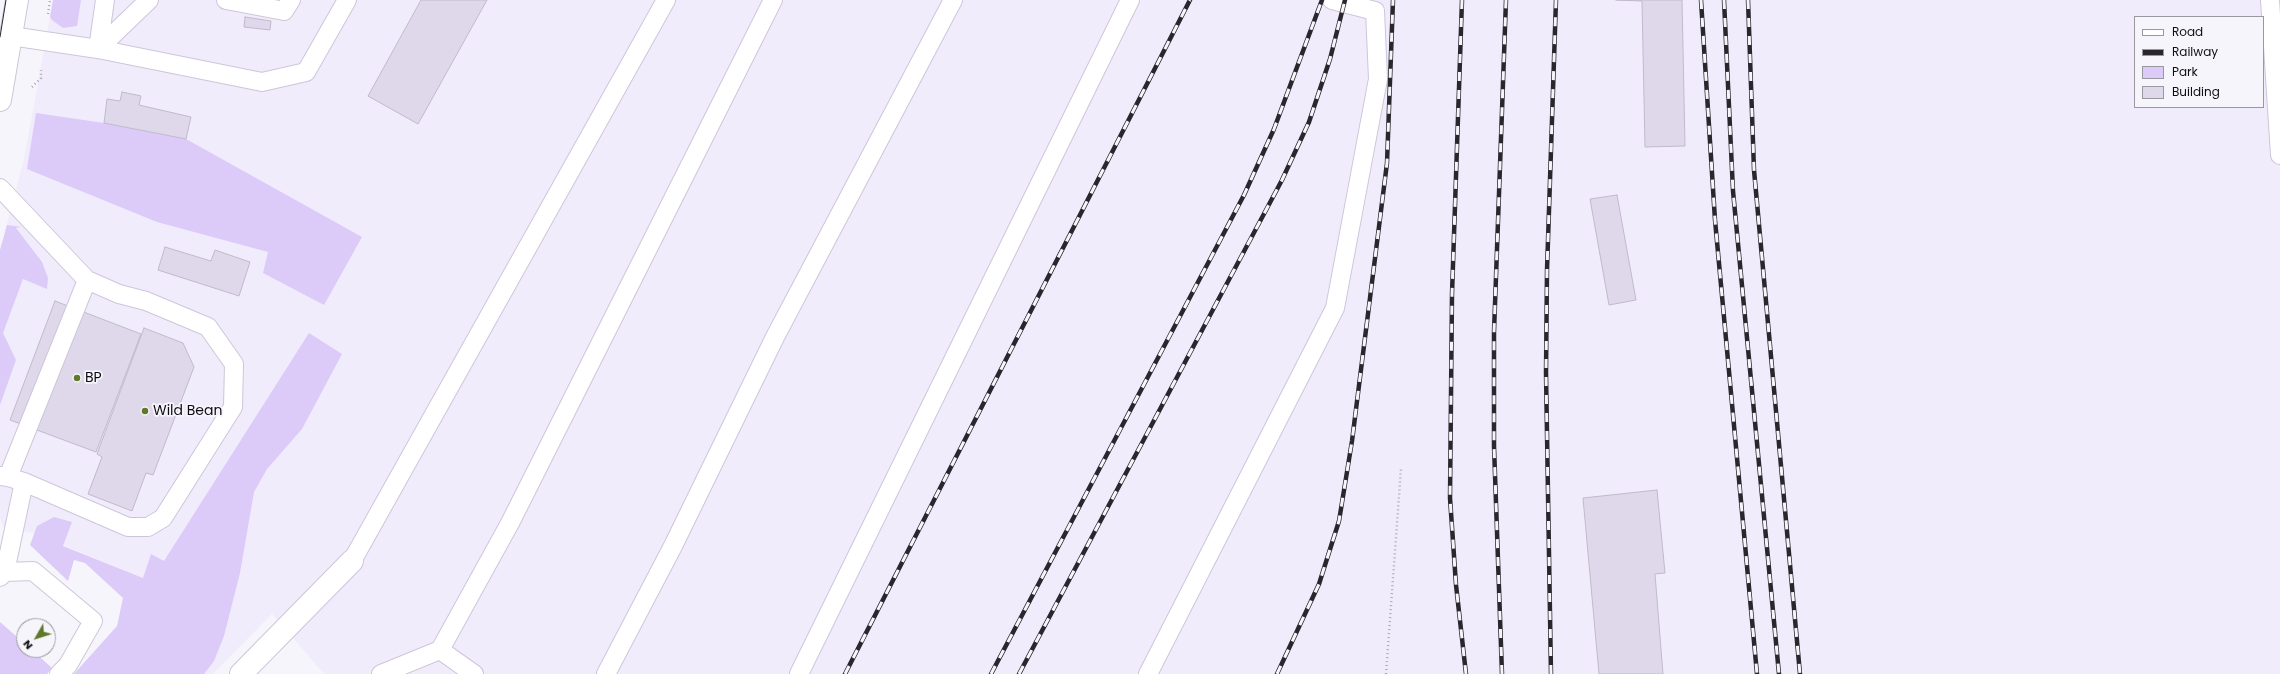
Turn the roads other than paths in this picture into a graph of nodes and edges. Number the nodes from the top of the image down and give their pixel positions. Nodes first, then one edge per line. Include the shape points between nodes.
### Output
1 (17, 0) edge
2 (105, 0) edge
3 (149, 0) edge
4 (226, 0) edge
5 (291, 0) edge
6 (347, 0) edge
7 (666, 0) edge
8 (773, 0) edge
9 (953, 0) edge
10 (1130, 0) edge
11 (1332, 0) edge
12 (2270, 0) edge
13 (11, 36) junction
14 (98, 49) junction
15 (0, 100) edge
16 (2280, 155) edge
17 (0, 188) edge
18 (88, 280) junction
19 (11, 478) edge
20 (352, 561) joint
21 (3, 574) edge
22 (440, 650) junction
23 (59, 674) edge
24 (242, 674) edge
25 (381, 674) edge
26 (474, 674) edge
27 (606, 674) edge
28 (799, 674) edge
29 (1148, 674) edge

1 - 13 street
2 - 14 lane
3 - 14 lane
4 - 5 lane via 284,11
6 - 14 lane via 306,72 262,82
7 - 20 lane
8 - 22 lane via 510,523
9 - 27 lane via 775,337 673,546
10 - 28 lane
11 - 29 lane via 1374,11 1378,79 1335,308
12 - 16 lane
13 - 14 lane
13 - 15 street
17 - 18 lane
18 - 19 lane
18 - 19 lane via 208,327 234,364 233,407 163,518 148,527 128,527
19 - 21 lane
20 - 24 street
21 - 23 lane via 33,571 93,621 68,665
22 - 25 lane
22 - 26 lane

